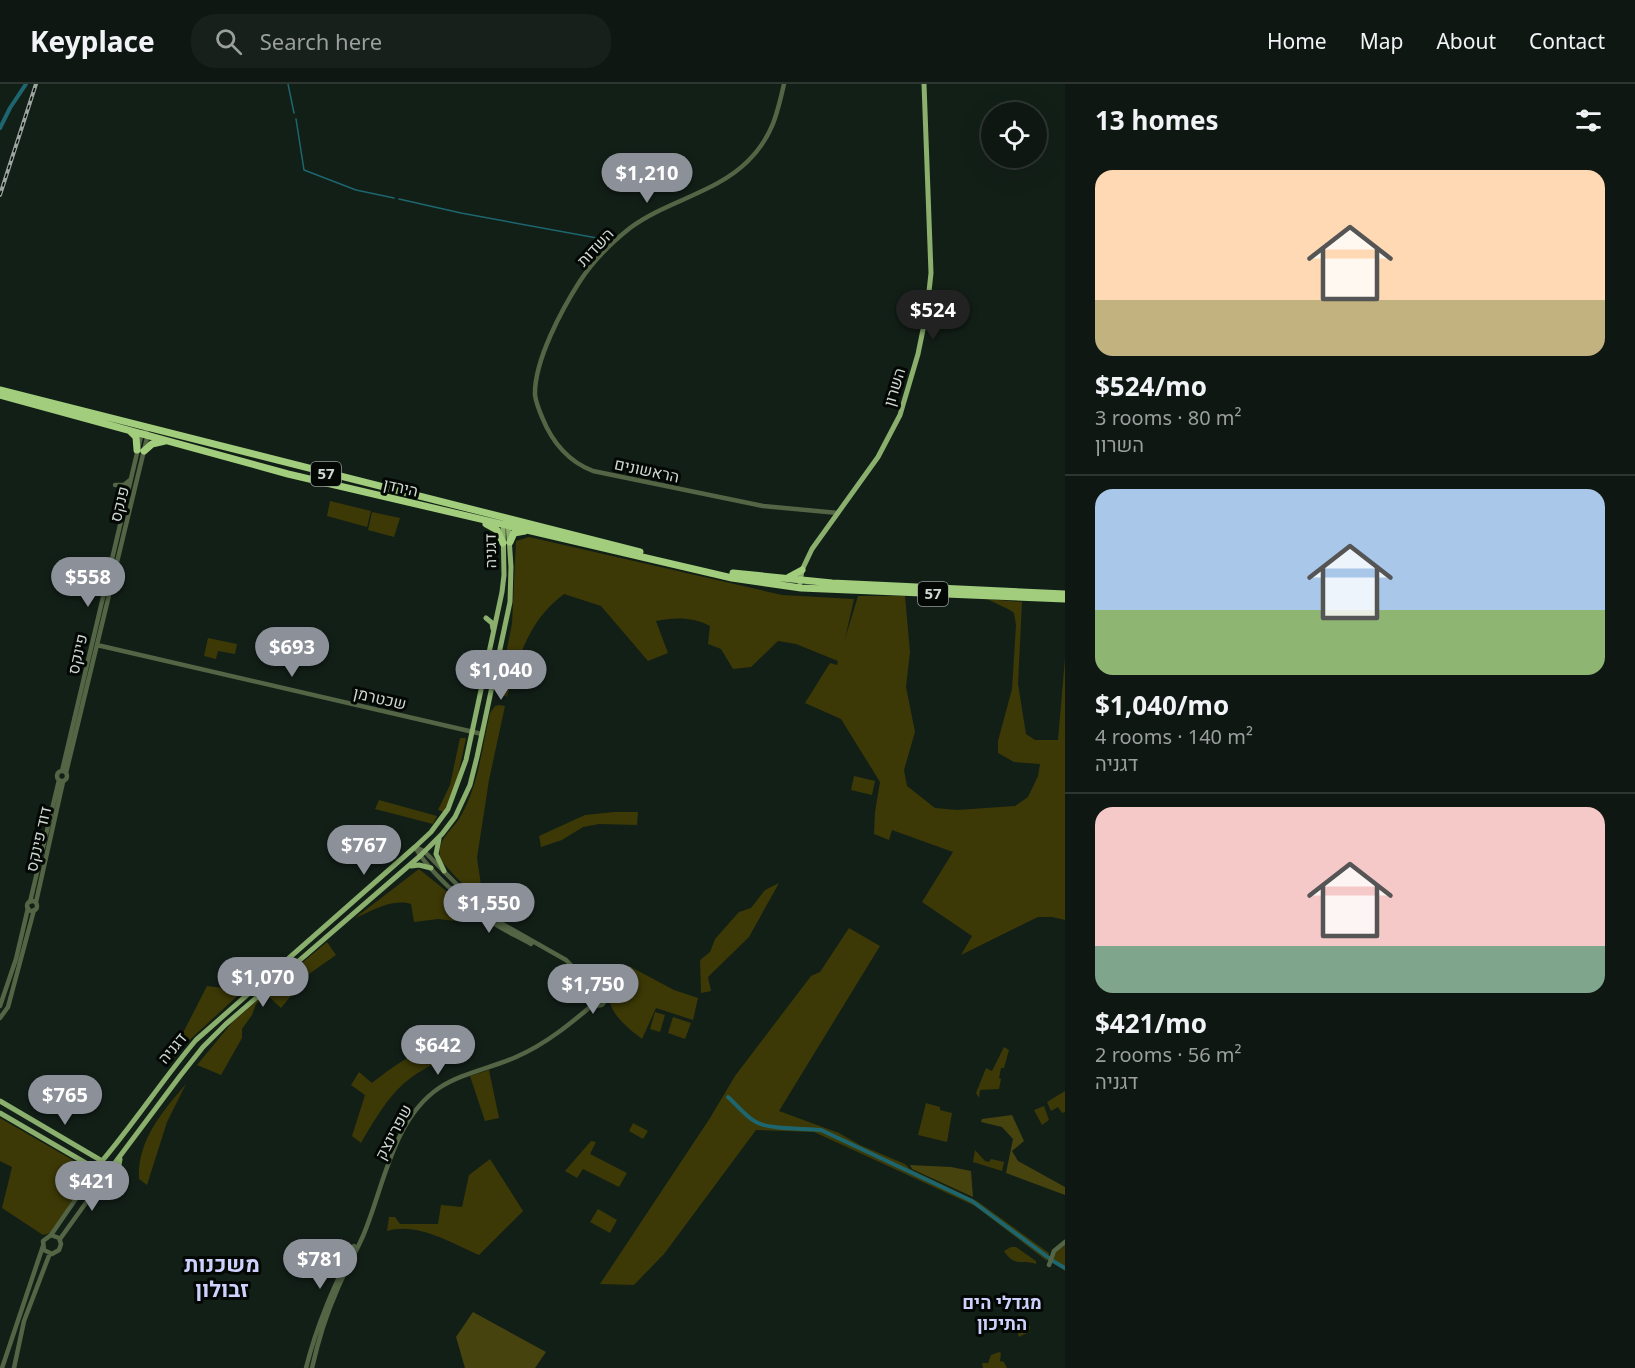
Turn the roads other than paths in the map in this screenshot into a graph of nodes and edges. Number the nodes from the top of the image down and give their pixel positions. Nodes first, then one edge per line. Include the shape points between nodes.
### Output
1 (784, 84) edge
2 (924, 84) edge
3 (544, 353) joint
4 (0, 390) edge
5 (0, 396) edge
6 (122, 428) junction
7 (145, 432) junction
8 (170, 441) junction
9 (141, 450) junction
10 (130, 480) junction
11 (115, 485) dead end
12 (838, 513) junction
13 (464, 516) junction
14 (507, 523) junction
15 (533, 531) junction
16 (506, 543) junction
17 (804, 568) junction
18 (784, 579) junction
19 (815, 582) junction
20 (801, 583) junction
21 (1065, 594) edge
22 (1065, 599) edge
23 (486, 618) dead end
24 (493, 636) junction
25 (97, 645) junction
26 (472, 732) junction
27 (482, 734) junction
28 (64, 772) junction
29 (61, 781) junction
30 (440, 836) junction
31 (416, 847) junction
32 (422, 854) junction
33 (406, 868) junction
34 (431, 868) junction
35 (444, 871) junction
36 (31, 904) junction
37 (596, 999) junction
38 (0, 1006) edge
39 (0, 1018) edge
40 (0, 1101) edge
41 (0, 1113) edge
42 (113, 1148) junction
43 (87, 1153) junction
44 (122, 1154) junction
45 (102, 1161) junction
46 (88, 1164) junction
47 (96, 1169) junction
48 (108, 1173) junction
49 (90, 1177) junction
50 (121, 1178) joint
51 (98, 1185) junction
52 (366, 1226) junction
53 (51, 1235) junction
54 (60, 1239) junction
55 (1065, 1242) edge
56 (43, 1246) junction
57 (50, 1254) junction
58 (1049, 1264) dead end
59 (2, 1368) edge
60 (14, 1368) edge
61 (306, 1368) edge
62 (312, 1368) edge

1 - 3 street, השדות via 775,122 753,156 731,174 651,215 614,241 580,281
2 - 12 main road, השרון via 931,273 927,310 900,415 878,457
3 - 12 street, הראשונים via 536,401 556,443 581,466 763,506
4 - 7 highway, הירדן / 57
5 - 6 highway, הירדן / 57
6 - 7 highway, הירדן / 57
6 - 9 highway via 136,437
7 - 8 highway, הירדן / 57
7 - 9 street, פינקס
7 - 14 highway, הירדן / 57 via 293,466
8 - 9 highway
8 - 13 highway, הירדן / 57
9 - 10 street, פינקס
9 - 25 street, פנקס
10 - 11 street
10 - 28 street, פינקס
12 - 17 main road, השרון
13 - 14 highway, הירדן / 57
13 - 16 highway via 493,527
14 - 15 highway, הירדן / 57
14 - 16 main road, דגניה
14 - 18 highway, הירדן / 57 via 733,573
15 - 16 highway via 514,533
15 - 20 highway, הירדן / 57 via 732,578
16 - 24 main road, דגניה
16 - 27 main road, דגניה via 510,602
17 - 18 highway
17 - 19 highway via 807,578
17 - 20 main road, השרון
18 - 20 highway, הירדן / 57
19 - 20 highway, 57
19 - 21 highway, 57
20 - 22 highway, 57
23 - 24 main road via 492,623
24 - 26 main road, דגניה
25 - 26 street, שכטרמן
25 - 28 street, פנקס
26 - 27 street, שכטרמן
26 - 31 main road, דגניה via 460,782 448,809
27 - 30 main road, דגניה via 463,802
28 - 29 street via 67,778
28 - 29 street via 57,776
29 - 36 street
30 - 32 main road, דגניה
30 - 35 main road via 436,854
31 - 32 street
31 - 42 main road, דגניה via 196,1040
32 - 33 main road, דגניה
32 - 34 street
32 - 35 street
33 - 34 main road
33 - 44 main road, דגניה via 203,1047
34 - 37 street via 487,920 565,963
35 - 37 street via 499,922 566,960
36 - 38 street
36 - 39 street via 34,910 8,1007
37 - 52 street, שפרינצק via 561,1032 541,1044 448,1083 430,1096 396,1145
40 - 43 main road
41 - 46 main road
42 - 43 main road via 103,1154
42 - 45 main road, דגניה
43 - 45 main road
44 - 48 main road, דגניה
44 - 50 main road via 118,1171
45 - 47 street, דגניה
45 - 48 main road
46 - 47 main road
46 - 49 main road
47 - 48 main road
47 - 49 street, דגניה
48 - 51 street, דגניה
49 - 53 street, דגניה
50 - 51 street via 107,1179
51 - 54 street, דגניה
52 - 61 street via 333,1288
52 - 62 street via 336,1290
53 - 54 street
53 - 56 street via 44,1239
54 - 57 street via 59,1250
55 - 58 street via 1054,1251
56 - 57 street
56 - 59 street
57 - 60 street via 24,1321

